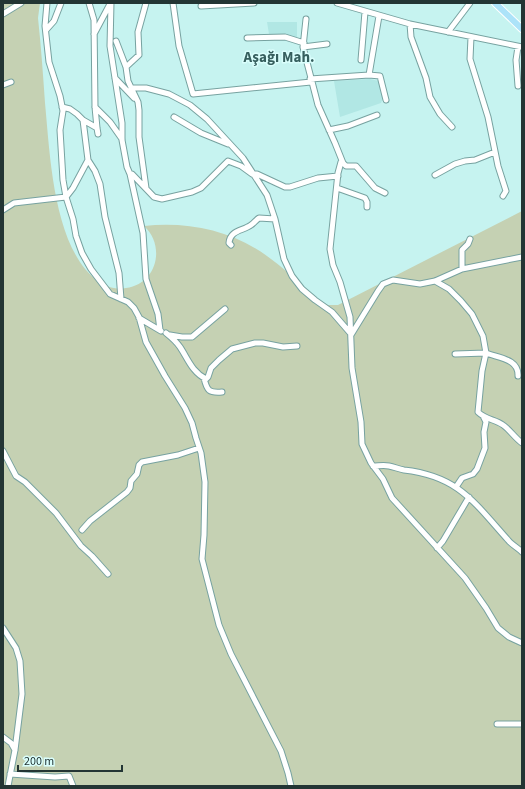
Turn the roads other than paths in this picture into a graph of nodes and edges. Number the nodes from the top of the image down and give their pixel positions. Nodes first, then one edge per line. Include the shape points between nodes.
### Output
1 (21, 3) edge
2 (47, 3) edge
3 (60, 3) edge
4 (89, 3) edge
5 (111, 3) edge
6 (146, 3) edge
7 (173, 3) edge
8 (254, 3) edge
9 (337, 3) edge
10 (470, 3) edge
11 (496, 3) edge
12 (218, 4) edge
13 (202, 6) dead end
14 (365, 12) junction
15 (3, 14) edge
16 (380, 16) junction
17 (306, 19) dead end
18 (410, 24) junction
19 (522, 24) edge
20 (522, 29) edge
21 (46, 30) junction
22 (448, 32) junction
23 (94, 34) junction
24 (247, 38) dead end
25 (471, 38) junction
26 (116, 41) dead end
27 (327, 44) dead end
28 (303, 45) junction
29 (520, 47) edge
30 (361, 60) dead end
31 (126, 67) junction
32 (369, 75) junction
33 (114, 77) junction
34 (311, 80) junction
35 (11, 82) dead end
36 (3, 85) edge
37 (518, 86) dead end
38 (131, 88) junction
39 (386, 100) dead end
40 (138, 102) junction
41 (62, 107) junction
42 (95, 107) junction
43 (377, 115) dead end
44 (174, 117) dead end
45 (83, 120) junction
46 (452, 127) dead end
47 (329, 130) junction
48 (122, 140) junction
49 (230, 144) junction
50 (495, 152) junction
51 (88, 160) junction
52 (341, 162) junction
53 (130, 174) junction
54 (253, 174) junction
55 (435, 175) dead end
56 (338, 176) junction
57 (146, 188) junction
58 (337, 188) junction
59 (385, 193) dead end
60 (504, 196) dead end
61 (66, 197) junction
62 (367, 207) dead end
63 (3, 210) edge
64 (275, 219) junction
65 (470, 239) dead end
66 (231, 245) dead end
67 (522, 257) edge
68 (462, 269) junction
69 (435, 281) junction
70 (121, 299) junction
71 (225, 309) dead end
72 (139, 318) junction
73 (160, 330) junction
74 (166, 333) junction
75 (351, 335) junction
76 (297, 346) dead end
77 (486, 353) junction
78 (455, 354) dead end
79 (518, 376) dead end
80 (204, 378) junction
81 (222, 392) dead end
82 (484, 418) junction
83 (522, 443) edge
84 (199, 448) junction
85 (3, 451) edge
86 (373, 466) junction
87 (456, 487) junction
88 (469, 497) junction
89 (82, 530) dead end
90 (437, 548) junction
91 (522, 552) edge
92 (108, 574) dead end
93 (3, 628) edge
94 (522, 643) edge
95 (497, 724) dead end
96 (522, 724) edge
97 (3, 737) edge
98 (15, 750) junction
99 (10, 774) junction
100 (8, 786) edge
101 (73, 786) edge
102 (291, 786) edge

1 - 15 street
2 - 21 street
3 - 21 street via 54,21
4 - 23 street via 94,20
5 - 23 street
5 - 33 street via 110,46
6 - 31 street via 138,32 139,55
7 - 34 street via 179,46 193,94
8 - 12 street
9 - 14 street
10 - 22 street
11 - 19 main road
11 - 20 main road
12 - 13 street
14 - 16 street
14 - 30 street
16 - 18 street
16 - 32 street
17 - 28 street
18 - 22 street
18 - 46 street via 411,37 430,97
21 - 41 street via 49,62
22 - 25 street
23 - 42 street
24 - 28 street via 285,37
25 - 29 street
25 - 50 street via 470,59 488,117
26 - 31 street
27 - 28 street
28 - 34 street
29 - 37 street via 516,60
31 - 38 street
32 - 34 street
32 - 39 street via 380,76
33 - 40 street
33 - 48 street via 122,123
34 - 47 street
35 - 36 street
38 - 40 street
38 - 49 street via 146,88 169,94 190,105
40 - 57 street via 139,137
41 - 45 street
41 - 61 street via 60,130
42 - 45 street via 97,131
42 - 48 street via 110,122
43 - 47 street
44 - 49 street via 201,133
45 - 51 street
47 - 52 street
48 - 53 street
49 - 54 street
50 - 55 street via 455,164
50 - 60 street via 506,191
51 - 61 street
51 - 70 street via 100,184 119,273
52 - 56 street
52 - 59 street via 346,166 356,166 376,188
53 - 57 street
53 - 73 street via 143,232 146,279 158,314
54 - 56 street via 285,187 318,178
54 - 57 street via 228,161 201,188 192,192 162,199 154,196
54 - 64 street via 267,195
56 - 58 street
58 - 62 street via 364,198
58 - 75 street via 330,249 348,311
61 - 63 street via 14,203
61 - 70 street via 82,253 110,294
64 - 66 street via 259,218 251,225 234,232 230,238
64 - 75 street via 284,259 292,276 314,300 332,312
65 - 68 street via 462,250
67 - 68 street
68 - 69 street
69 - 75 street via 420,284 393,280 384,284
69 - 77 street via 449,289 472,314 484,336
70 - 72 street via 134,308
71 - 74 street via 192,337
72 - 73 street
72 - 84 street via 146,342 192,423
73 - 74 street
74 - 80 street via 180,347 190,365
75 - 86 street via 352,368 362,444
76 - 80 street via 255,343 232,348 211,368 208,378
77 - 78 street
77 - 79 street via 512,362 518,368
77 - 82 street via 477,410
80 - 81 street via 212,393
82 - 83 street via 503,425
82 - 87 street via 484,448 477,469 473,474 462,478
84 - 89 street via 142,462 127,492
84 - 102 street via 205,482 202,559 219,626 281,751
85 - 92 street via 16,476 56,513 81,546
86 - 87 street via 388,466 433,475
86 - 90 street via 392,498
87 - 88 street
88 - 90 street
88 - 91 street
90 - 94 street via 465,578 498,628
93 - 98 street via 16,648 20,661 22,694
95 - 96 street
97 - 98 street
98 - 99 street
99 - 100 street
99 - 101 street via 69,776

